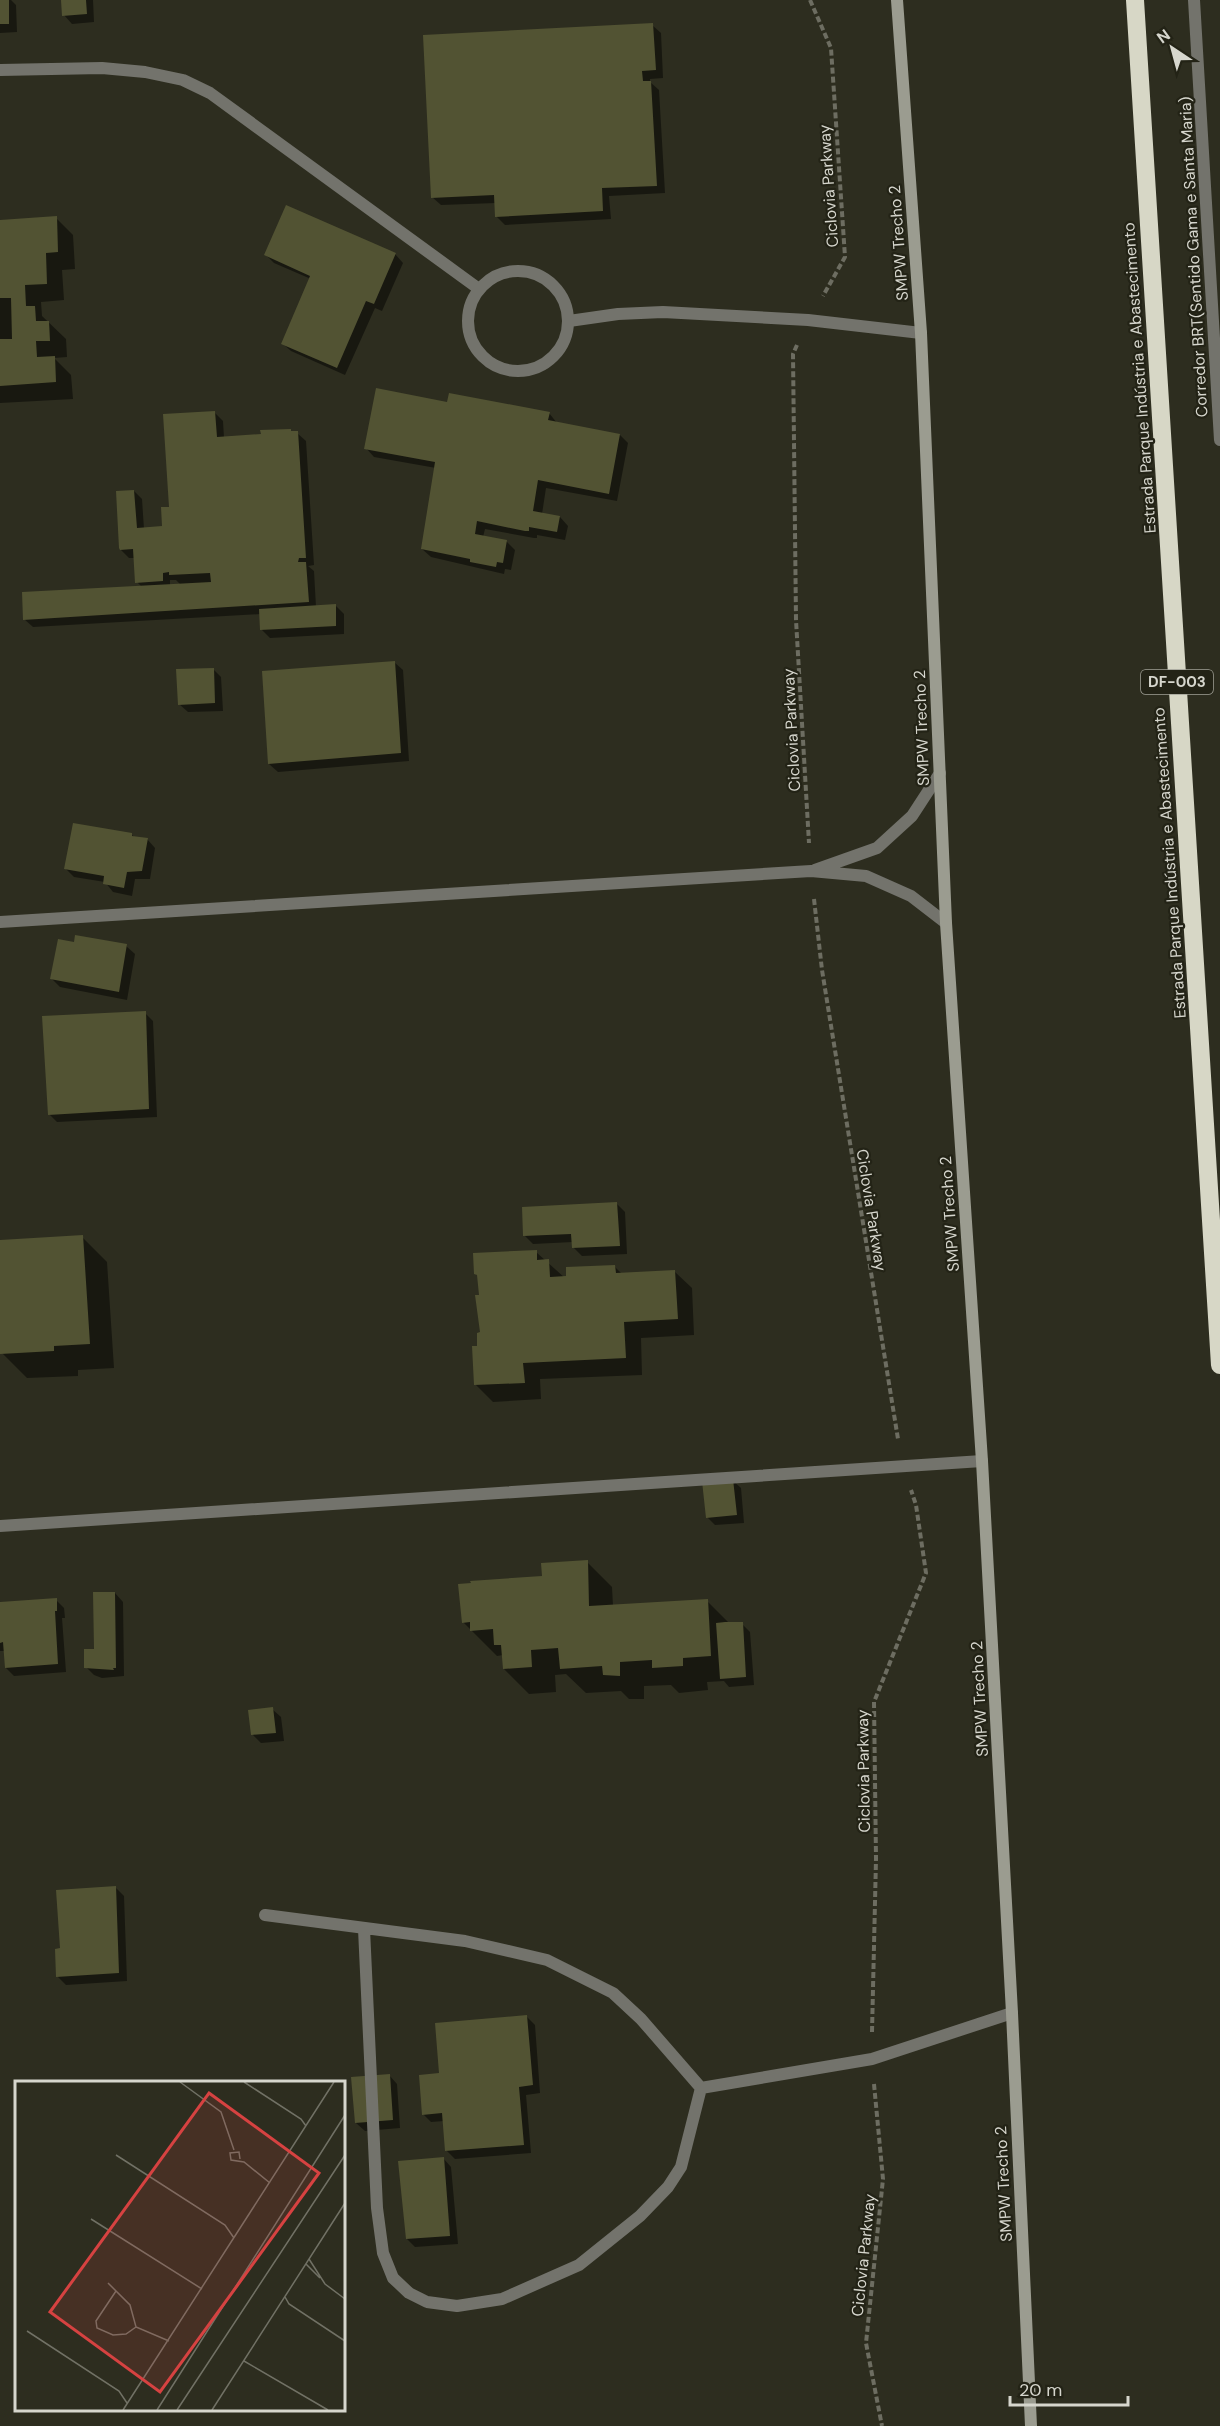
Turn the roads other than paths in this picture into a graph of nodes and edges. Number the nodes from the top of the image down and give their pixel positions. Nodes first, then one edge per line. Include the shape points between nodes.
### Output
1 (897, 0) edge
2 (1135, 0) edge
3 (1194, 0) edge
4 (0, 70) edge
5 (479, 289) junction
6 (569, 321) junction
7 (921, 333) junction
8 (1220, 440) edge
9 (940, 773) junction
10 (811, 871) junction
11 (0, 922) edge
12 (946, 923) junction
13 (1220, 1365) edge
14 (982, 1461) junction
15 (0, 1526) edge
16 (265, 1915) dead end
17 (364, 1929) junction
18 (1012, 2013) junction
19 (701, 2088) junction
20 (1031, 2426) edge

1 - 7 street, SMPW Trecho 2
2 - 13 highway, Estrada Parque Indústria e Abastecimento / DF-003
3 - 8 street, Corredor BRT(Sentido Gama e Santa Maria)
4 - 5 street via 102,68 183,80 210,93
5 - 6 street via 492,277 509,272 526,271 544,277 567,303
5 - 6 street via 470,305 470,339 479,355 509,372 527,372 558,354
6 - 7 street via 663,312 808,320
7 - 9 street, SMPW Trecho 2
9 - 10 street via 912,816 877,848
9 - 12 street, SMPW Trecho 2
10 - 11 street
10 - 12 street via 866,876 911,896
12 - 14 street, SMPW Trecho 2
14 - 15 street
14 - 18 street, SMPW Trecho 2
16 - 17 street
17 - 19 street via 465,1941 547,1960 613,1993
17 - 19 street via 383,2253 393,2278 409,2293 427,2302 457,2306 502,2299 579,2265 640,2216 668,2187 681,2167
18 - 19 street via 872,2059
18 - 20 street, SMPW Trecho 2

